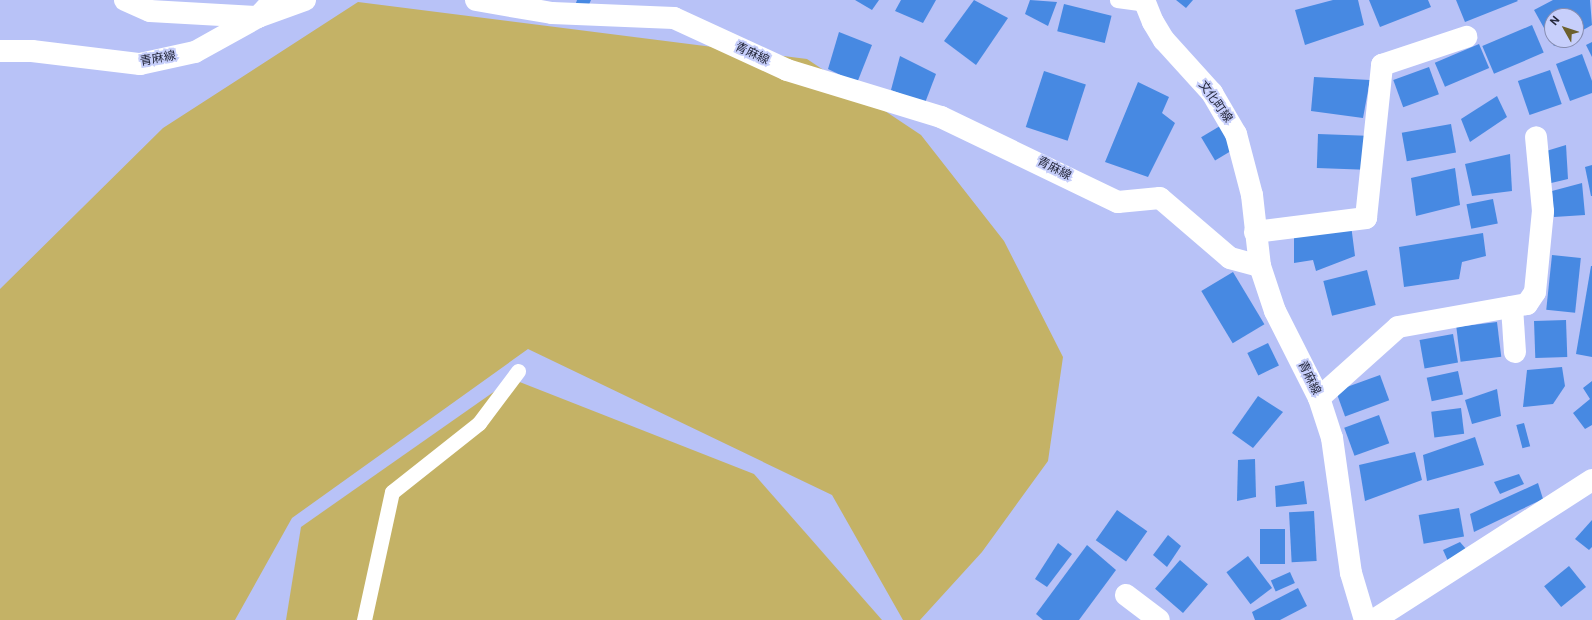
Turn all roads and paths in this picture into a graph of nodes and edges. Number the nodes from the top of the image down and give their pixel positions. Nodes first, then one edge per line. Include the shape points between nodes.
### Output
1 (125, 0) edge
2 (274, 0) edge
3 (305, 0) edge
4 (476, 0) edge
5 (1117, 0) edge
6 (1145, 2) edge
7 (258, 17) junction
8 (1466, 37) dead end
9 (0, 51) edge
10 (1536, 137) dead end
11 (1255, 232) junction
12 (1260, 266) junction
13 (1512, 308) junction
14 (1515, 352) dead end
15 (518, 371) dead end
16 (1319, 398) junction
17 (1592, 480) edge
18 (1126, 595) dead end
19 (364, 620) edge
20 (1159, 620) edge
21 (1365, 620) edge
22 (1374, 620) edge

1 - 7 street via 150,11
2 - 7 street
3 - 7 street, 青麻線
4 - 12 street, 青麻線 via 552,13 674,18 787,70 941,117 1118,202 1160,198 1230,258
5 - 6 lane
6 - 11 street, 文化町線 via 1164,40 1212,93 1228,117 1243,157 1252,195
7 - 9 street, 青麻線 via 195,52 140,64 32,51
8 - 11 street via 1382,65 1366,218
10 - 13 street via 1543,211 1535,292 1527,304
11 - 12 street, 文化町線
12 - 16 street, 青麻線 via 1275,311
13 - 14 street
13 - 16 street via 1398,327
15 - 19 lane via 479,423 392,492
16 - 21 street, 青麻線 via 1332,438 1351,573
17 - 22 street
18 - 20 street

